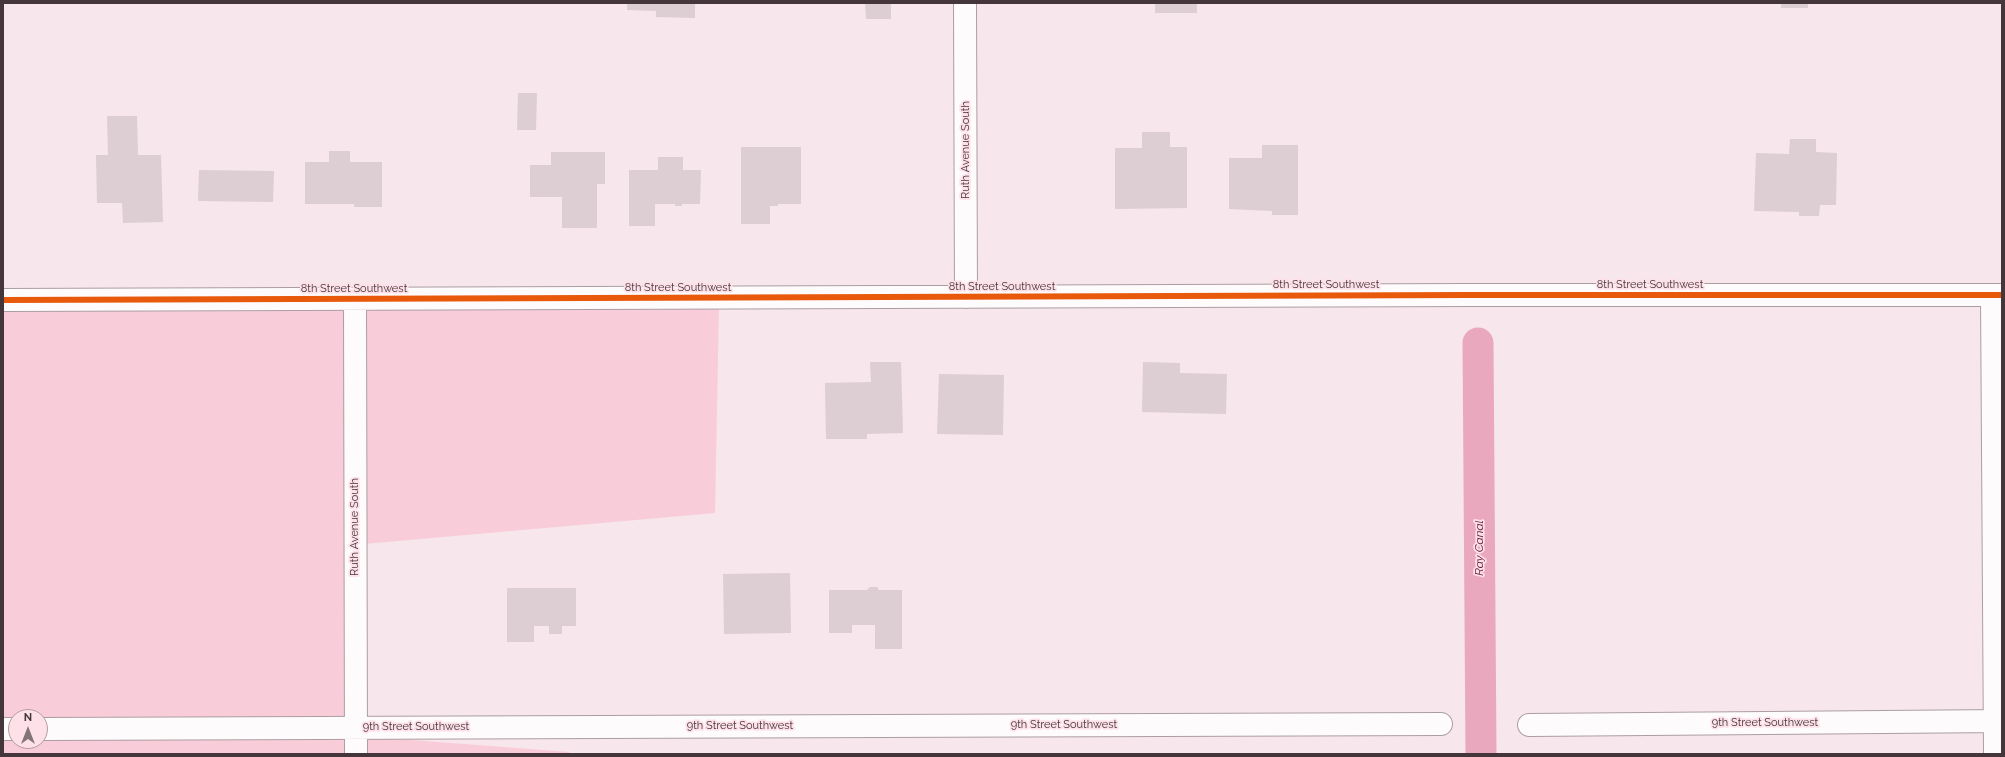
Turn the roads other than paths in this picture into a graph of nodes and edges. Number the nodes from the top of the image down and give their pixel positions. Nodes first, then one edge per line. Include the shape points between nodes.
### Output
1 (965, 3) edge
2 (1997, 295) edge
3 (966, 297) junction
4 (354, 299) junction
5 (3, 300) edge
6 (1998, 721) edge
7 (1441, 724) dead end
8 (1529, 725) dead end
9 (355, 728) junction
10 (48, 729) edge
11 (356, 754) edge
12 (1995, 754) edge

1 - 3 street, Ruth Avenue South
2 - 3 street, 8th Street Southwest
2 - 6 street
3 - 4 street, 8th Street Southwest
4 - 5 street, 8th Street Southwest
4 - 9 street, Ruth Avenue South
6 - 8 street, 9th Street Southwest
6 - 12 street
7 - 9 street, 9th Street Southwest
9 - 10 street, 9th Street Southwest
9 - 11 street, Ruth Avenue South

